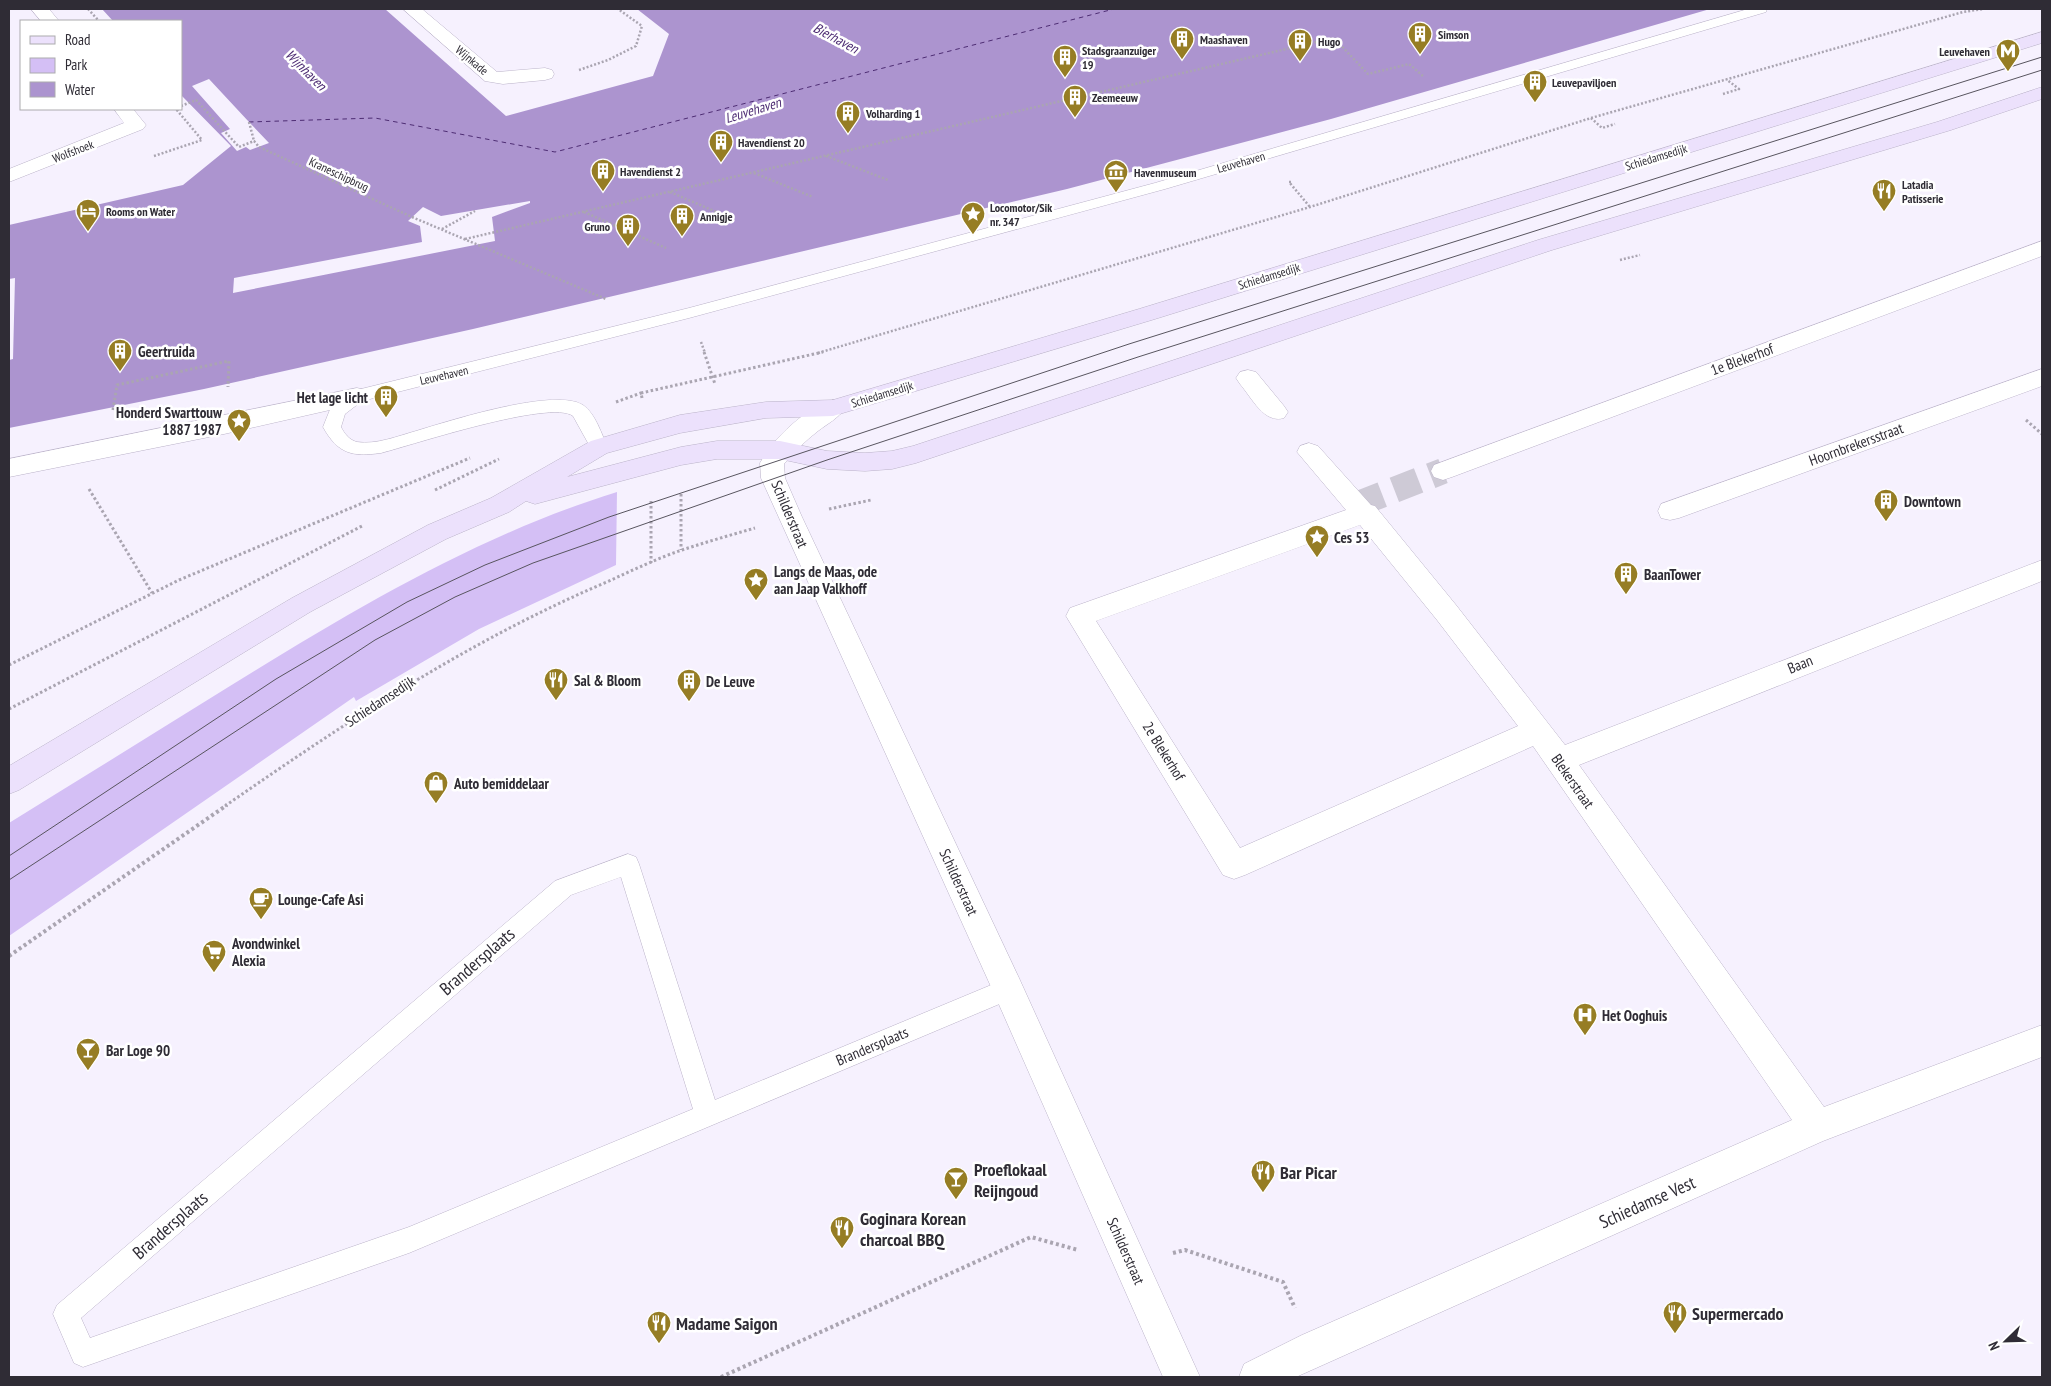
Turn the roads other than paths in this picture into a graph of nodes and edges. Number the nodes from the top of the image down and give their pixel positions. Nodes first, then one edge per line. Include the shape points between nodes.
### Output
1 (40, 9) edge
2 (412, 9) edge
3 (1761, 9) edge
4 (49, 20) edge
5 (2042, 37) edge
6 (545, 74) road end
7 (2042, 94) edge
8 (124, 110) edge
9 (9, 176) edge
10 (2042, 248) edge
11 (2042, 377) edge
12 (1248, 378) dead end
13 (358, 396) junction
14 (833, 408) junction
15 (1276, 412) dead end
16 (599, 447) junction
17 (780, 450) junction
18 (1309, 452) dead end
19 (9, 468) edge
20 (1442, 471) tunnel mouth
21 (500, 505) junction
22 (1362, 509) junction
23 (1670, 511) dead end
24 (2042, 570) edge
25 (1537, 731) junction
26 (1559, 760) junction
27 (9, 781) edge
28 (1008, 990) junction
29 (2042, 1041) edge
30 (708, 1114) junction
31 (1817, 1126) junction
32 (1182, 1377) edge
33 (1257, 1377) edge

1 - 4 street
2 - 6 street, Wijnkade via 492,77
3 - 13 lane, Leuvehaven via 1160,186 689,313
5 - 14 main road, Schiedamsedijk
7 - 17 main road, Schiedamsedijk via 1545,245 916,454 865,462 828,460
8 - 9 street, Wolfshoek via 136,125
10 - 20 street, 1e Blekerhof
11 - 23 street, Hoornbrekersstraat
12 - 15 street
13 - 16 lane, Leuvehaven via 337,411 332,428 338,439 359,450 382,447 542,405 563,404 581,414
13 - 19 street
14 - 16 main road, Schiedamsedijk via 766,410 680,424
14 - 17 street, Schilderstraat via 810,423
16 - 21 main road, Schiedamsedijk
17 - 21 main road, Schiedamsedijk via 718,450 681,456
17 - 28 street, Schilderstraat via 772,462 773,478 789,517
18 - 22 street, Blekerstraat
21 - 27 main road, Schiedamsedijk via 437,532 301,605
22 - 25 street, Blekerstraat via 1436,597
22 - 25 street, 2e Blekerhof via 1079,616 1234,865
24 - 26 street, Baan
25 - 26 street, Blekerstraat
26 - 31 street, Blekerstraat
28 - 30 lane, Brandersplaats
28 - 32 street, Schilderstraat
29 - 31 street, Schiedamse Vest
30 - 30 lane, Brandersplaats via 409,1240 83,1354 66,1314 564,888 628,864
31 - 33 street, Schiedamse Vest via 1315,1348

